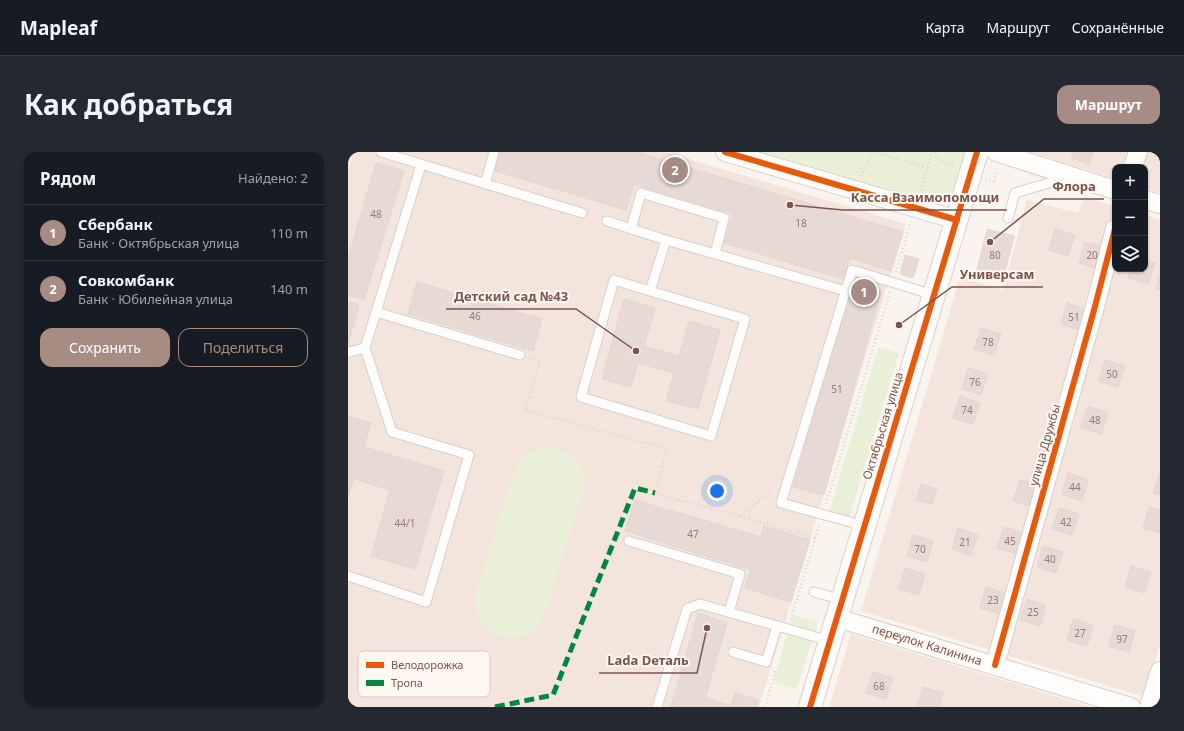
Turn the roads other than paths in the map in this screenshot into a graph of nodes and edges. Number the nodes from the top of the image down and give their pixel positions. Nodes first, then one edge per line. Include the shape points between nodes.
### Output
1 (382, 152) edge
2 (494, 152) edge
3 (725, 152) edge
4 (977, 152) edge
5 (996, 152) edge
6 (1138, 152) edge
7 (401, 155) edge
8 (1134, 164) edge
9 (421, 165) junction
10 (1072, 176) junction
11 (485, 184) junction
12 (1112, 189) edge
13 (1148, 201) edge
14 (1160, 204) edge
15 (582, 213) dead end
16 (1008, 218) dead end
17 (957, 220) junction
18 (607, 221) dead end
19 (631, 229) junction
20 (1113, 236) edge
21 (666, 240) junction
22 (715, 254) junction
23 (650, 291) junction
24 (846, 291) junction
25 (934, 295) junction
26 (376, 312) junction
27 (366, 348) junction
28 (348, 352) edge
29 (520, 355) road end
30 (865, 526) junction
31 (629, 541) dead end
32 (348, 576) edge
33 (814, 592) dead end
34 (840, 609) junction
35 (729, 612) junction
36 (777, 626) junction
37 (830, 641) junction
38 (733, 652) dead end
39 (995, 665) junction
40 (1160, 671) edge
41 (657, 707) edge
42 (810, 707) edge
43 (1131, 707) edge
44 (1149, 707) edge

1 - 7 lane
2 - 11 lane
3 - 17 street
4 - 17 street, Октябрьская улица
5 - 10 street
6 - 8 street
7 - 9 lane
9 - 11 lane
9 - 26 lane
10 - 12 street
10 - 16 lane via 1015,193
11 - 15 lane
13 - 14 street
17 - 25 street, Октябрьская улица
18 - 19 lane
19 - 21 lane
19 - 22 lane via 641,193 724,218
20 - 39 street, улица Дружбы
21 - 22 lane
21 - 23 lane
22 - 24 lane
23 - 23 lane via 745,319 711,436 581,397 614,280
24 - 25 lane via 852,270
24 - 30 lane via 781,503
25 - 30 street, Октябрьская улица
26 - 27 lane
26 - 29 lane
27 - 28 lane
27 - 32 lane via 392,432 469,455 426,602
30 - 34 street, Октябрьская улица
31 - 35 lane via 740,574
33 - 34 lane
34 - 37 street, Октябрьская улица
34 - 39 street, переулок Калинина
35 - 36 lane
35 - 41 lane via 700,604 687,609
36 - 37 lane
36 - 38 lane via 766,662
37 - 42 street, Октябрьская улица
39 - 43 street, переулок Калинина
40 - 44 street

